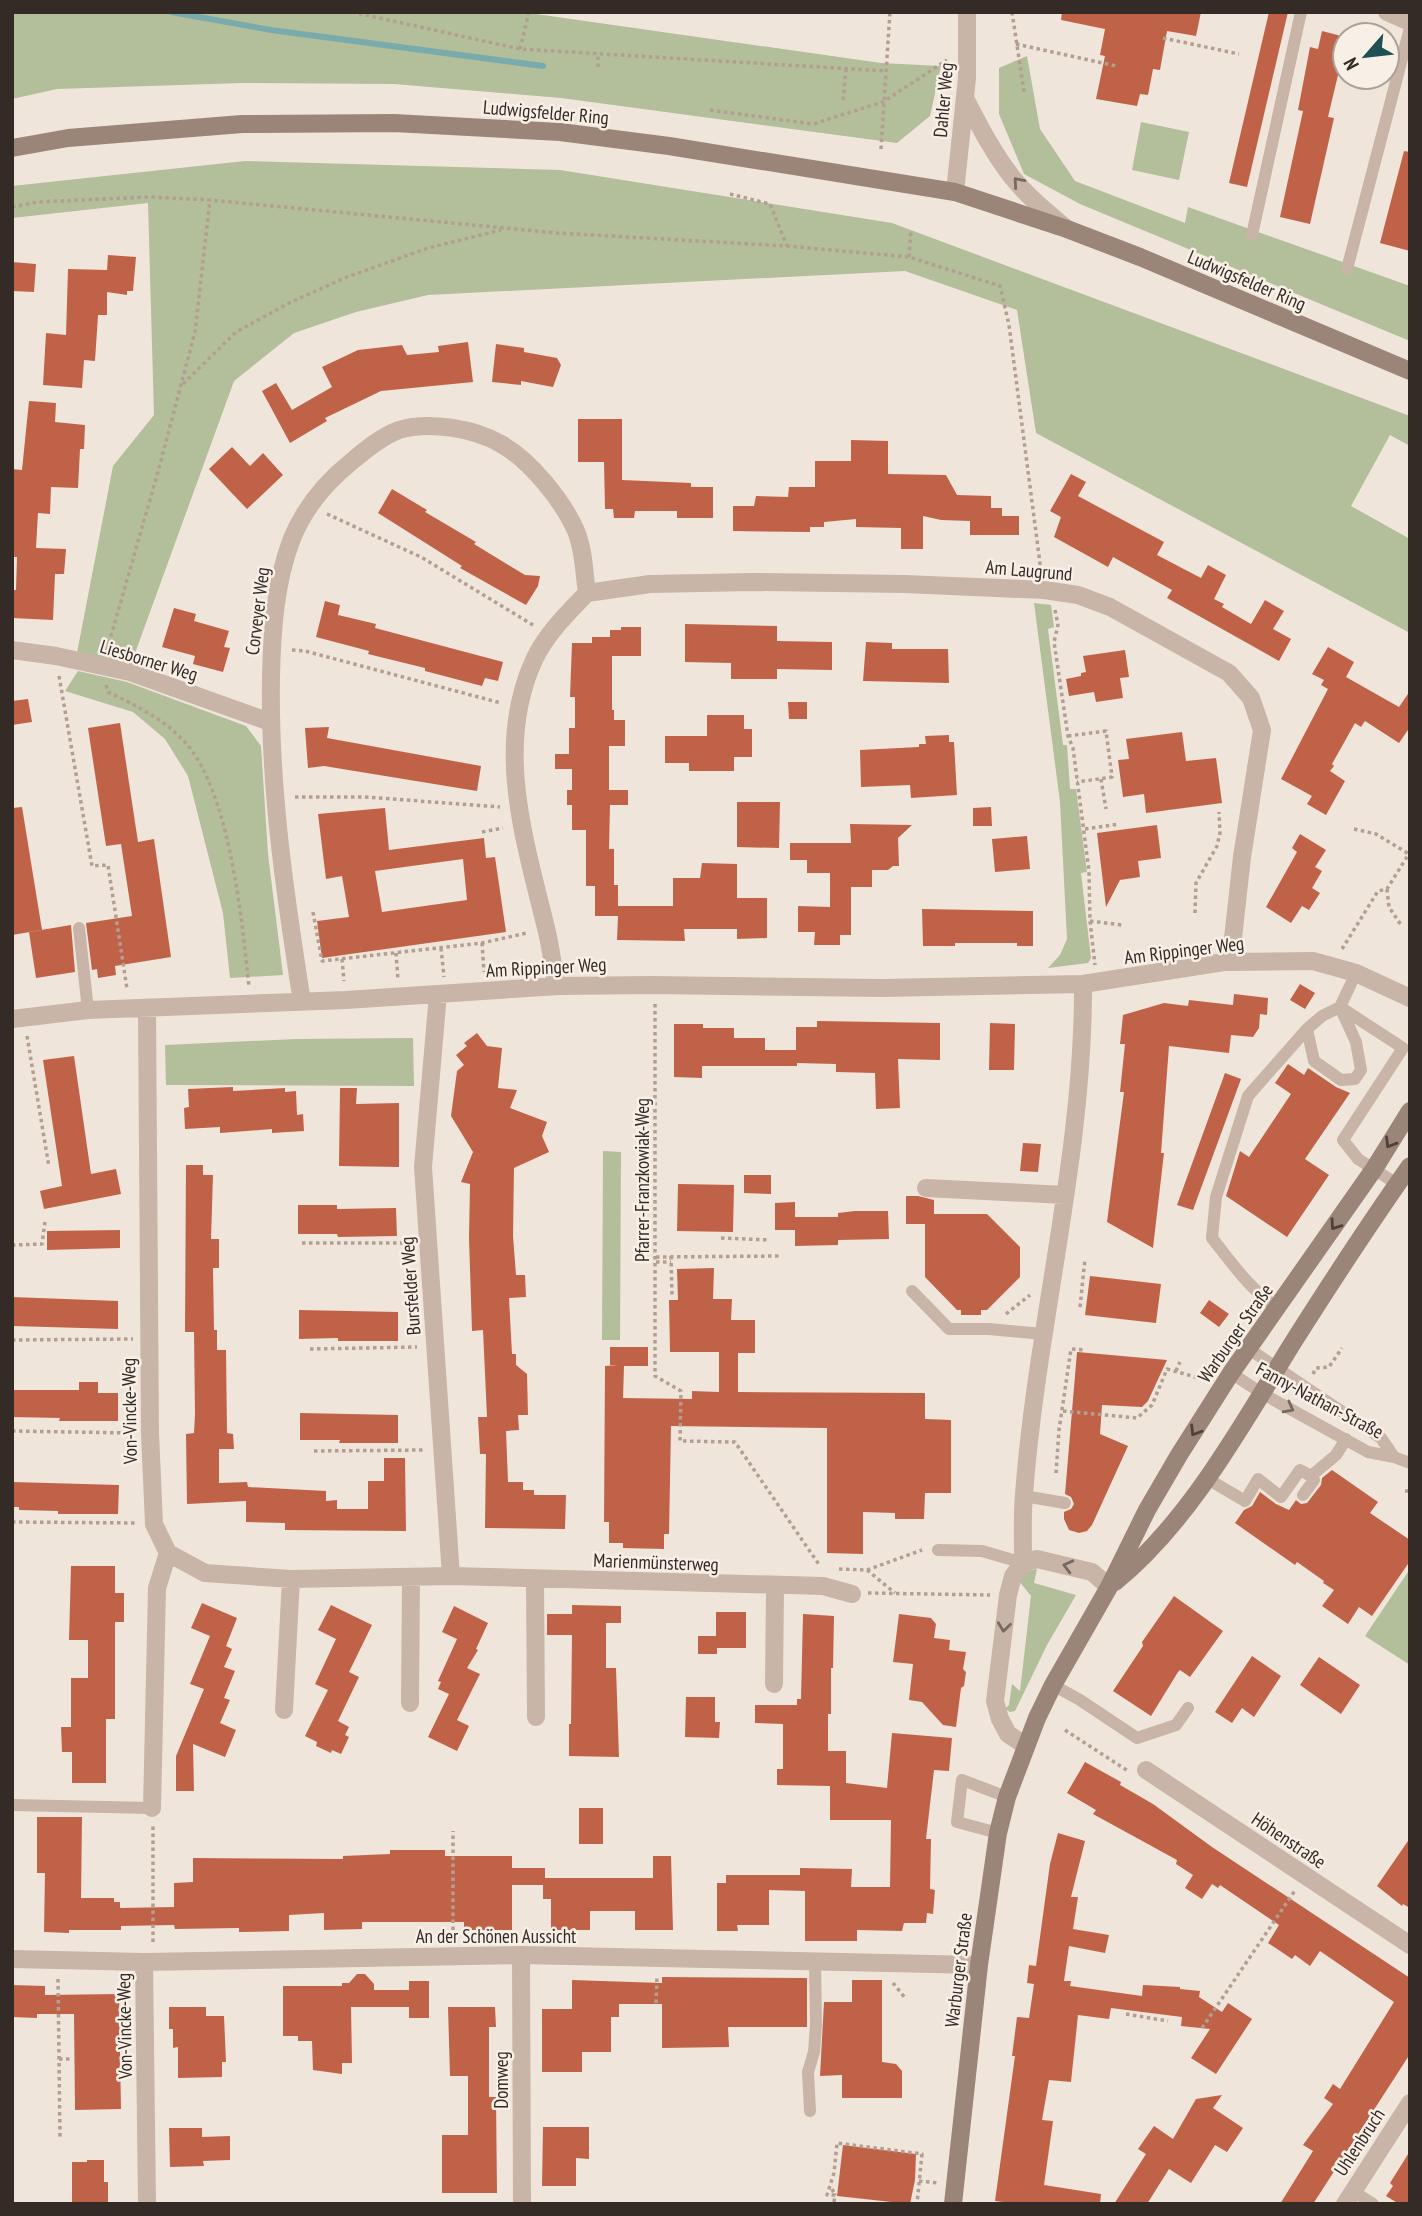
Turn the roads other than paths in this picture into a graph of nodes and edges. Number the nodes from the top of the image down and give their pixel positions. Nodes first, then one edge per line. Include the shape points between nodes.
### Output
1 (967, 12) edge
2 (1301, 12) edge
3 (1387, 12) edge
4 (1410, 22) edge
5 (1410, 28) edge
6 (965, 97) junction
7 (12, 148) edge
8 (955, 192) junction
9 (1067, 229) junction
10 (1252, 235) dead end
11 (1347, 269) dead end
12 (1410, 371) edge
13 (587, 593) junction
14 (12, 650) edge
15 (270, 722) junction
16 (79, 928) dead end
17 (1224, 962) junction
18 (1356, 973) junction
19 (1090, 982) junction
20 (556, 986) junction
21 (438, 994) junction
22 (1410, 998) edge
23 (302, 1002) junction
24 (1340, 1007) junction
25 (139, 1008) junction
26 (88, 1010) junction
27 (18, 1018) edge
28 (1307, 1029) junction
29 (1410, 1111) edge
30 (1410, 1166) edge
31 (1374, 1169) junction
32 (1397, 1184) junction
33 (926, 1188) dead end
34 (1065, 1195) junction
35 (912, 1291) dead end
36 (1278, 1308) junction
37 (1043, 1334) junction
38 (1248, 1349) junction
39 (1278, 1368) junction
40 (1231, 1373) junction
41 (1263, 1394) junction
42 (1346, 1439) junction
43 (1394, 1457) junction
44 (1410, 1463) edge
45 (1311, 1476) junction
46 (1206, 1478) junction
47 (1303, 1495) dead end
48 (1024, 1496) junction
49 (1065, 1503) dead end
50 (938, 1550) road end
51 (168, 1553) junction
52 (1023, 1563) junction
53 (451, 1576) junction
54 (411, 1577) junction
55 (291, 1579) junction
56 (536, 1579) junction
57 (775, 1586) junction
58 (1109, 1587) junction
59 (852, 1594) road end
60 (775, 1684) dead end
61 (1053, 1685) junction
62 (410, 1703) dead end
63 (1188, 1708) dead end
64 (284, 1710) dead end
65 (536, 1717) dead end
66 (1026, 1746) junction
67 (1139, 1772) road end
68 (1007, 1797) junction
69 (12, 1805) edge
70 (152, 1808) joint
71 (998, 1833) junction
72 (1410, 1945) edge
73 (521, 1955) junction
74 (12, 1959) edge
75 (815, 1961) junction
76 (144, 1962) junction
77 (979, 1965) junction
78 (1410, 2102) edge
79 (810, 2111) dead end
80 (1349, 2197) edge
81 (147, 2204) edge
82 (522, 2204) edge
83 (953, 2204) edge
84 (1373, 2204) edge

1 - 6 street, Dahler Weg
2 - 10 lane
3 - 4 street
5 - 11 lane
6 - 8 street, Dahler Weg
9 -> 6 street, Ludwigsfelder Ring via 1013,178
7 - 8 main road, Ludwigsfelder Ring via 68,138 242,124 394,123 560,132
8 - 9 main road, Ludwigsfelder Ring
9 - 12 main road, Ludwigsfelder Ring
13 - 15 street, Corveyer Weg via 582,548 575,530 548,486 501,444 466,431 430,425 398,431 366,449 335,475 309,506 292,539 279,576
13 - 17 street, Am Laugrund via 650,584 753,582 905,584 1078,594 1229,673 1251,698 1262,730 1232,947
13 - 20 street via 548,634 533,660 519,706 513,750 519,808
14 - 15 street, Liesborner Weg via 130,672
15 - 23 street, Corveyer Weg via 288,913
16 - 26 lane
17 - 18 street, Am Rippinger Weg via 1313,961
17 - 19 street, Am Rippinger Weg
18 - 22 street, Am Rippinger Weg
18 - 24 lane
19 - 20 street, Am Rippinger Weg via 883,988
19 - 34 street
20 - 21 street, Am Rippinger Weg
21 - 23 street, Am Rippinger Weg
21 - 53 street, Bursfelder Weg via 423,1167
23 - 25 street, Am Rippinger Weg
24 - 28 lane
24 - 28 lane via 1359,1055 1361,1070 1354,1079 1341,1080 1314,1060
24 - 31 lane via 1403,1048 1343,1140 1358,1159
25 - 26 street, Am Rippinger Weg
25 - 51 street, Von-Vincke-Weg via 153,1524
26 - 27 street, Am Rippinger Weg
28 - 36 lane via 1248,1096 1216,1197 1212,1238 1252,1287
29 -> 31 main road, Warburger Straße
30 - 32 main road, Warburger Straße
31 - 32 lane
31 -> 36 main road, Warburger Straße
32 - 39 main road, Warburger Straße
33 - 34 street
34 - 37 street
35 - 37 lane via 949,1329
36 - 38 main road, Warburger Straße
37 - 48 street
38 - 39 lane, Fanny-Nathan-Straße
38 - 40 main road, Warburger Straße
39 - 41 main road, Warburger Straße
39 - 43 lane, Fanny-Nathan-Straße via 1381,1438
40 - 41 lane, Fanny-Nathan-Straße
40 -> 58 main road, Warburger Straße via 1147,1510
41 -> 42 lane, Fanny-Nathan-Straße
41 - 46 main road, Warburger Straße
42 - 43 lane, Fanny-Nathan-Straße via 1368,1452
42 - 45 lane via 1336,1455
43 - 44 lane, Fanny-Nathan-Straße
45 - 46 lane via 1300,1470 1281,1497 1258,1479 1245,1501
45 - 47 lane via 1314,1480
46 - 58 main road, Warburger Straße via 1143,1560
48 - 49 lane
48 - 52 street
50 - 52 lane via 982,1551
51 - 55 street, Marienmünsterweg via 205,1573
51 - 70 street via 157,1588
58 -> 52 street via 1092,1572 1037,1559
52 -> 66 street via 1013,1576 1008,1595 995,1701 1008,1734
53 - 54 street, Marienmünsterweg
53 - 56 street, Marienmünsterweg
54 - 55 street, Marienmünsterweg
54 - 62 street
55 - 64 street
56 - 57 street, Marienmünsterweg
56 - 65 street
57 - 59 street, Marienmünsterweg via 822,1577
57 - 60 street
58 - 61 main road, Warburger Straße
61 - 63 lane via 1137,1738 1177,1725
61 - 66 main road, Warburger Straße
66 - 68 main road, Warburger Straße
67 - 72 street, Höhenstraße
68 - 71 main road, Warburger Straße
68 - 71 lane via 962,1780 957,1822
69 - 70 lane
71 - 77 main road, Warburger Straße
73 - 75 street, An der Schönen Aussicht
73 - 76 street, An der Schönen Aussicht
73 - 82 street, Domweg
74 - 76 street, An der Schönen Aussicht
75 - 77 street, An der Schönen Aussicht
75 - 79 lane
76 - 81 street, Von-Vincke-Weg
77 - 83 main road, Warburger Straße
78 - 80 street, Uhlenbruch
80 - 84 lane

